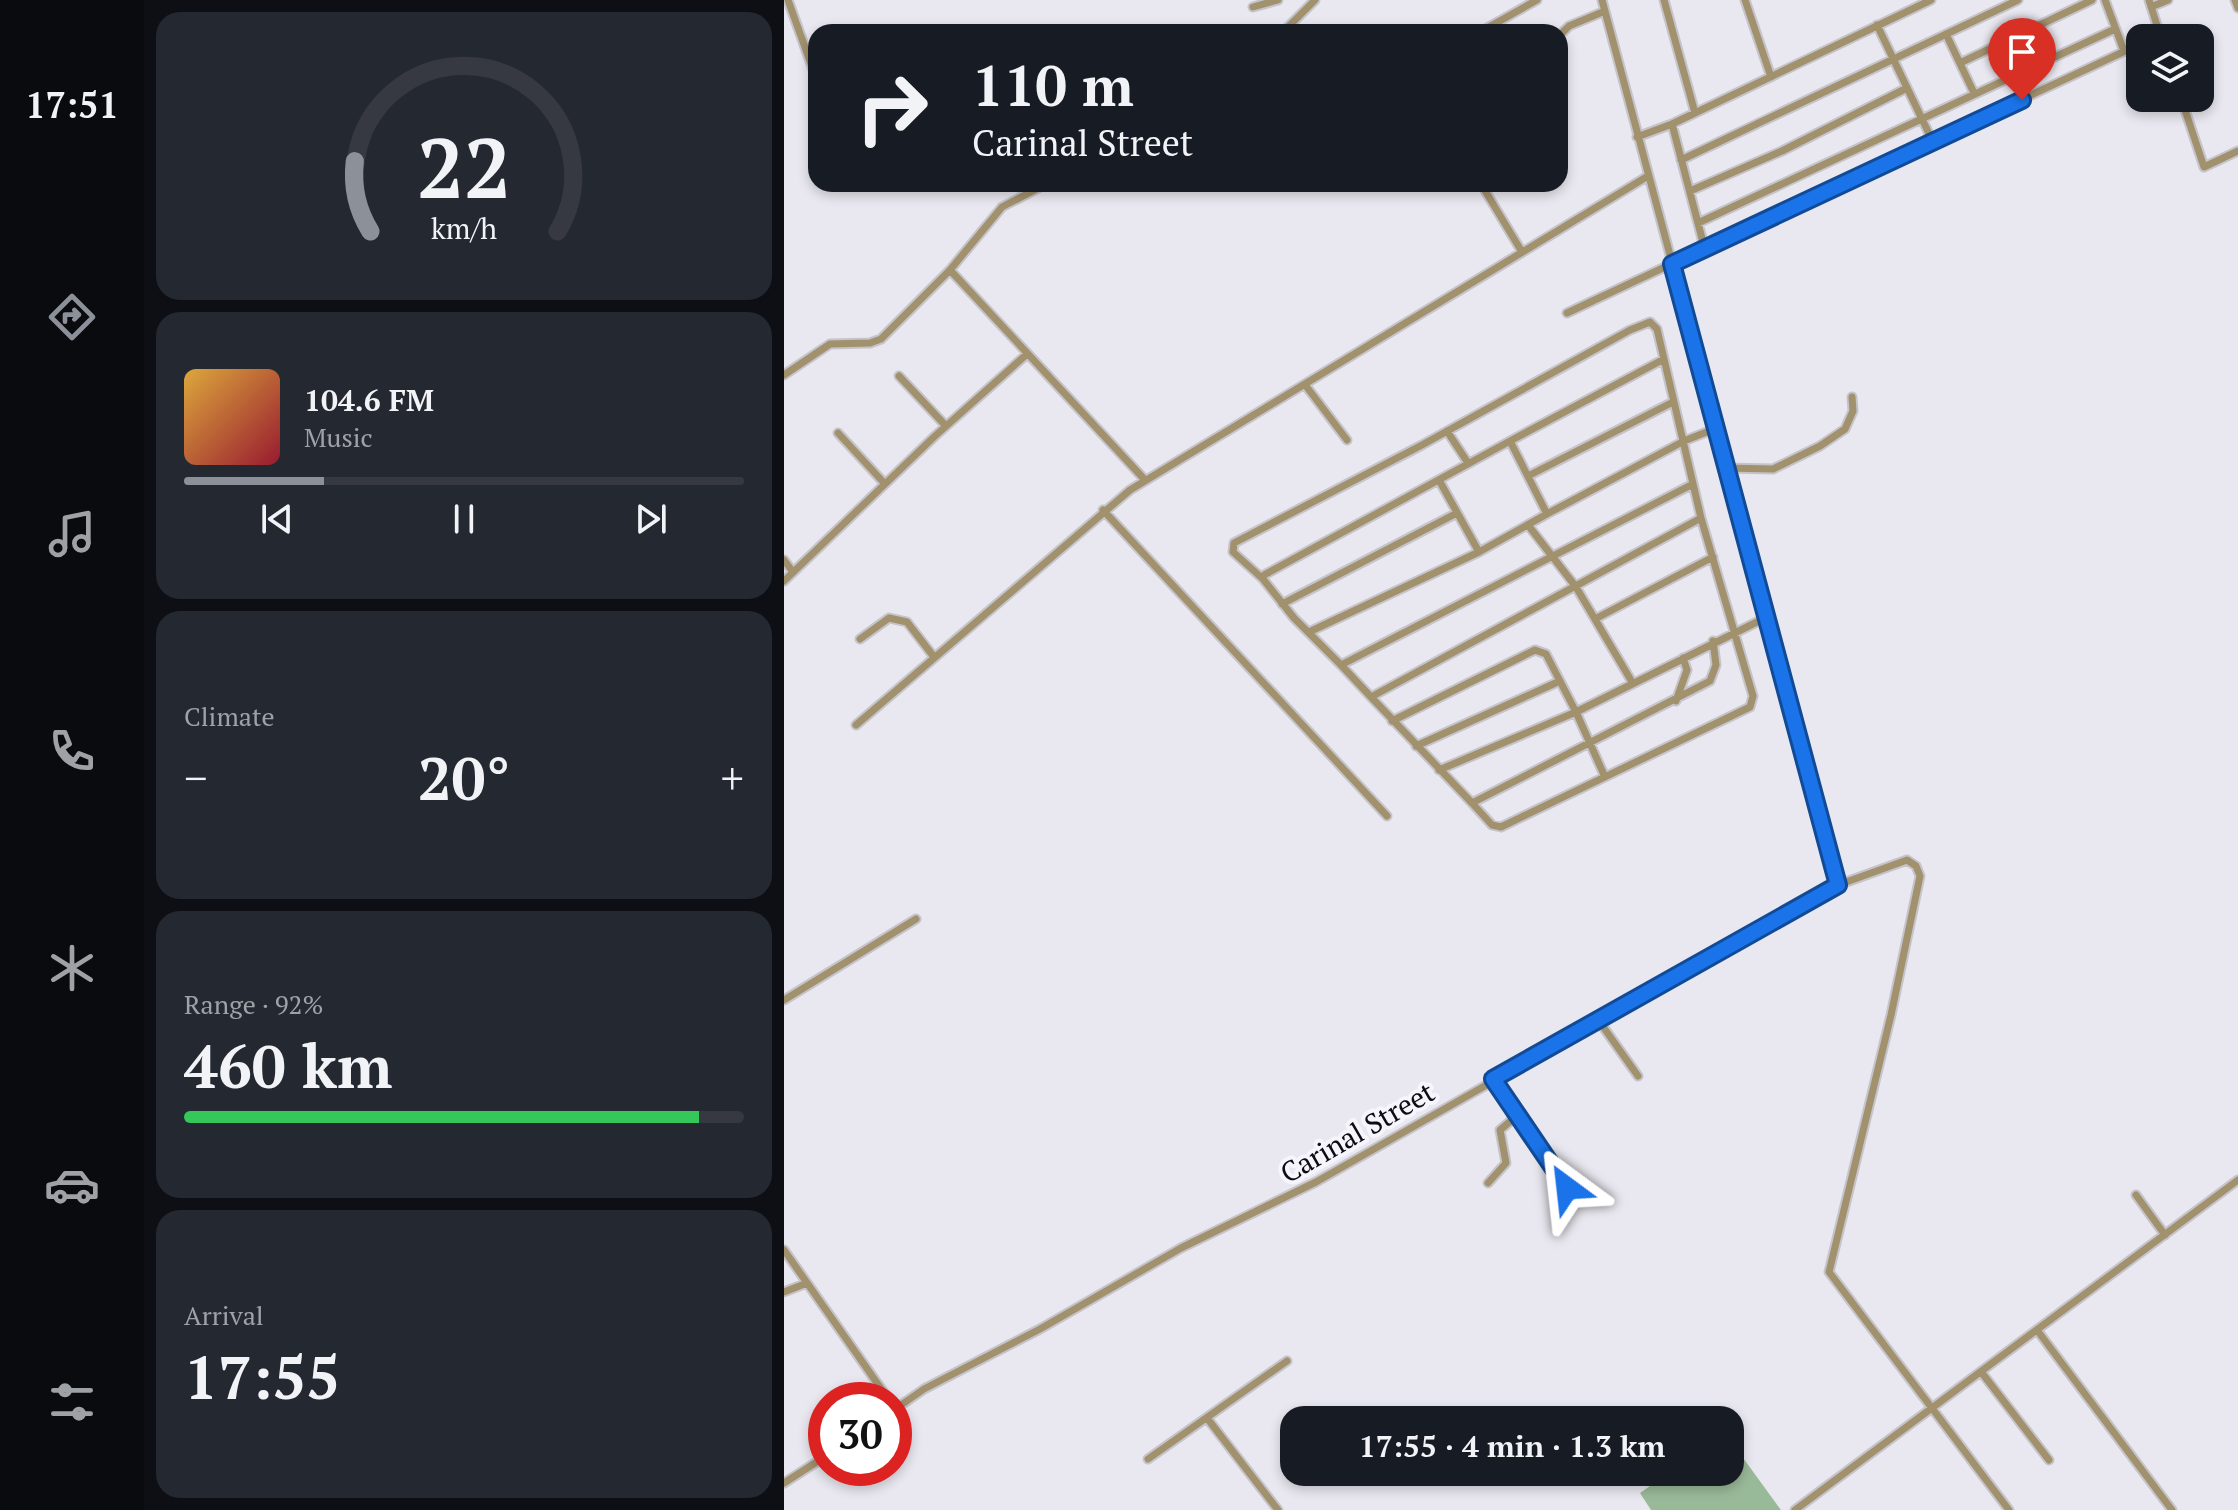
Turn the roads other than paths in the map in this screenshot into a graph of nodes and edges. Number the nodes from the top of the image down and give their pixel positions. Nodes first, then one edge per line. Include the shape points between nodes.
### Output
1 (788, 0) edge
2 (1278, 0) edge
3 (1315, 0) edge
4 (1537, 0) edge
5 (1615, 0) edge
6 (1664, 0) edge
7 (1745, 0) edge
8 (1931, 0) edge
9 (2018, 0) edge
10 (2092, 0) edge
11 (2105, 0) edge
12 (2168, 0) edge
13 (2235, 0) edge
14 (2150, 4) edge
15 (1603, 5) edge
16 (1253, 7) dead end
17 (2238, 8) edge
18 (1291, 24) edge
19 (1494, 24) edge
20 (2155, 24) edge
21 (1877, 25) junction
22 (1568, 27) edge
23 (2115, 29) junction
24 (1946, 34) junction
25 (2124, 51) joint
26 (808, 56) edge
27 (1893, 60) junction
28 (1960, 63) junction
29 (1771, 77) junction
30 (1907, 88) junction
31 (1974, 93) junction
32 (2186, 112) edge
33 (1695, 113) junction
34 (1922, 118) junction
35 (1672, 124) junction
36 (1637, 137) junction
37 (1933, 142) junction
38 (2238, 151) edge
39 (1681, 160) junction
40 (1648, 176) junction
41 (1690, 191) junction
42 (1031, 192) edge
43 (1486, 192) edge
44 (1698, 223) junction
45 (1705, 250) junction
46 (1522, 252) junction
47 (1672, 264) junction
48 (950, 270) junction
49 (1567, 313) dead end
50 (1027, 354) junction
51 (1664, 359) junction
52 (784, 375) edge
53 (899, 376) dead end
54 (1306, 386) junction
55 (1852, 397) dead end
56 (1673, 402) junction
57 (946, 426) junction
58 (1714, 429) junction
59 (1447, 431) junction
60 (838, 433) dead end
61 (1347, 440) dead end
62 (1510, 441) junction
63 (1684, 441) junction
64 (1468, 463) junction
65 (1725, 468) junction
66 (1528, 476) junction
67 (1145, 480) junction
68 (1439, 480) junction
69 (885, 484) junction
70 (1693, 484) junction
71 (1103, 510) junction
72 (1457, 513) junction
73 (1547, 514) junction
74 (1701, 518) junction
75 (1528, 525) junction
76 (1479, 552) junction
77 (1713, 557) junction
78 (1552, 559) junction
79 (784, 560) edge
80 (793, 572) junction
81 (1263, 579) junction
82 (784, 581) edge
83 (1576, 587) junction
84 (1282, 604) junction
85 (1765, 618) junction
86 (1595, 619) junction
87 (1736, 630) junction
88 (1309, 632) junction
89 (860, 639) dead end
90 (1713, 641) junction
91 (934, 657) junction
92 (1683, 658) junction
93 (1341, 665) junction
94 (1560, 681) junction
95 (1632, 682) junction
96 (1371, 697) junction
97 (1676, 701) junction
98 (1576, 712) junction
99 (1392, 721) junction
100 (856, 725) dead end
101 (1590, 745) junction
102 (1416, 746) junction
103 (1439, 770) junction
104 (1605, 777) junction
105 (1472, 803) junction
106 (1387, 816) dead end
107 (1838, 885) junction
108 (916, 919) dead end
109 (784, 1000) edge
110 (1599, 1021) junction
111 (1638, 1076) dead end
112 (1493, 1079) junction
113 (1519, 1114) junction
114 (2238, 1180) edge
115 (1488, 1183) dead end
116 (2136, 1195) dead end
117 (1557, 1196) dead end
118 (2165, 1235) junction
119 (784, 1250) edge
120 (807, 1283) junction
121 (784, 1292) edge
122 (2037, 1330) junction
123 (1287, 1361) dead end
124 (1982, 1373) junction
125 (876, 1382) edge
126 (912, 1397) edge
127 (1933, 1408) junction
128 (1207, 1418) junction
129 (1148, 1459) dead end
130 (2049, 1460) dead end
131 (808, 1468) edge
132 (784, 1483) edge
133 (1278, 1510) edge
134 (1795, 1510) edge
135 (2009, 1510) edge
136 (2172, 1510) edge

1 - 26 street
2 - 16 street
3 - 18 street
4 - 19 street
5 - 15 street
6 - 33 street
7 - 29 street
8 - 21 street
9 - 24 street
10 - 28 street
11 - 23 street
12 - 14 street
13 - 17 street
14 - 20 street
15 - 22 street
15 - 36 street
21 - 27 street
21 - 29 street
23 - 25 street
23 - 31 street
24 - 27 street
24 - 28 street
25 - 37 street
27 - 30 street
27 - 39 street
28 - 31 street
29 - 33 street
30 - 34 street
30 - 41 street
31 - 34 street
32 - 38 street via 2204,167
33 - 35 street
34 - 37 street
34 - 44 street
35 - 36 street
35 - 39 street
36 - 40 street
37 - 45 street
39 - 41 street
40 - 46 street
40 - 47 street
41 - 44 street
42 - 48 street via 1002,207
43 - 46 street
44 - 45 street
45 - 47 street
46 - 54 street
47 - 49 street
47 - 58 street
48 - 50 street
48 - 52 street via 881,339 830,344
50 - 57 street
50 - 67 street
51 - 56 street
51 - 59 street via 1657,329 1650,322
51 - 62 street
53 - 57 street
54 - 61 street
54 - 67 street
55 - 65 street via 1845,429 1820,446 1773,469
56 - 63 street
56 - 66 street
57 - 69 street
58 - 63 street
58 - 65 street
59 - 64 street
59 - 81 street via 1234,543 1233,552
60 - 69 street
62 - 64 street
62 - 66 street
63 - 70 street
63 - 73 street
64 - 68 street
65 - 85 street
66 - 73 street
67 - 71 street
68 - 72 street
68 - 81 street via 1267,572
69 - 80 street
70 - 74 street
70 - 78 street
71 - 91 street
71 - 106 street
72 - 76 street
72 - 84 street
73 - 75 street
74 - 77 street
74 - 83 street
75 - 76 street
75 - 78 street
76 - 88 street
77 - 86 street
77 - 87 street
78 - 83 street
78 - 93 street
79 - 80 street
80 - 82 street
81 - 84 street
83 - 86 street
83 - 96 street
84 - 88 street
85 - 87 street
85 - 107 street
86 - 95 street
87 - 90 street
87 - 104 street via 1753,696 1747,711
88 - 93 street
89 - 91 street via 889,618 907,622
90 - 92 street
90 - 97 street via 1714,675
91 - 100 street
92 - 95 street
92 - 97 street via 1687,670
93 - 96 street
94 - 98 street
94 - 99 street via 1546,654 1535,650
94 - 102 street
95 - 98 street
96 - 99 street
97 - 101 street
98 - 101 street
98 - 103 street
99 - 102 street
101 - 104 street
101 - 105 street
102 - 103 street
103 - 105 street
104 - 105 street via 1501,827 1492,825
107 - 110 street, Carinal Street
107 - 127 street, Carinal Street via 1907,860 1920,876 1829,1272
108 - 109 street
110 - 111 street
110 - 112 street, Carinal Street
112 - 113 street
112 - 126 street, Carinal Street via 1316,1182 1181,1248
113 - 115 street via 1500,1130 1506,1163
113 - 117 street via 1566,1182 1567,1188
114 - 118 street
116 - 118 street
118 - 122 street
119 - 120 street
120 - 121 street
120 - 125 street
122 - 124 street
122 - 136 street
123 - 128 street
124 - 127 street
124 - 130 street
127 - 134 street
127 - 135 street
128 - 129 street
128 - 133 street
131 - 132 street

